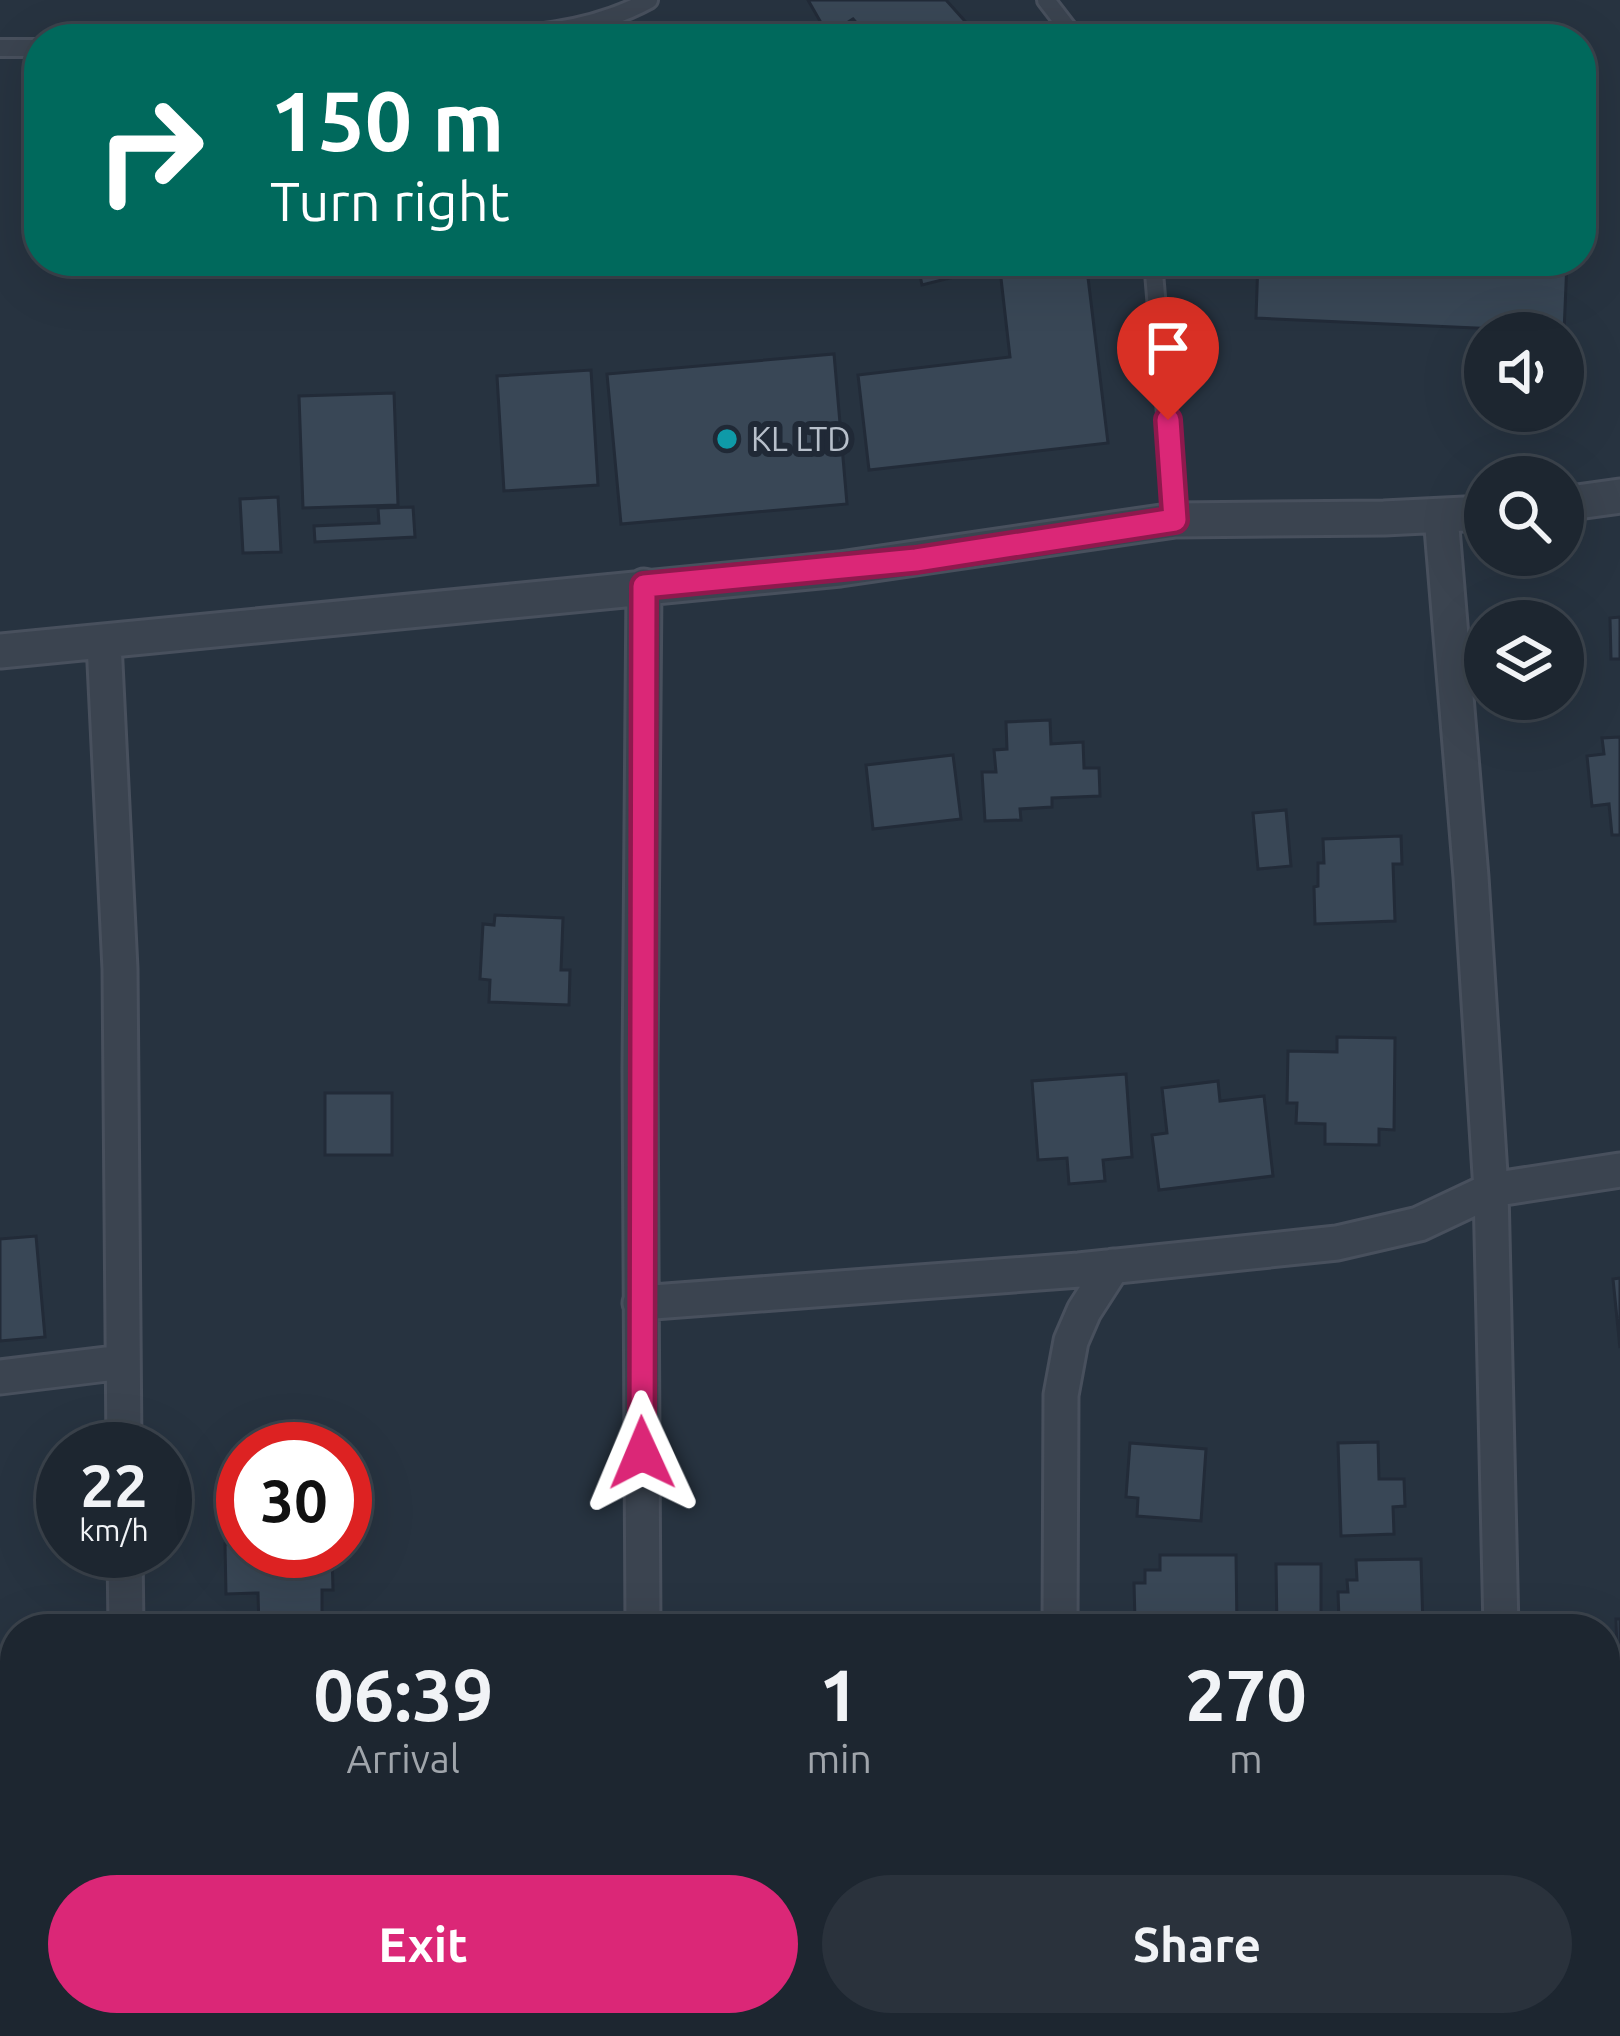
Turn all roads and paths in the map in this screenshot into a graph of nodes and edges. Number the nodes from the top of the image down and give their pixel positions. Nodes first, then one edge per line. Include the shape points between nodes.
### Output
1 (649, 0) edge
2 (1046, 0) edge
3 (586, 24) edge
4 (1064, 24) edge
5 (1154, 276) edge
6 (1620, 496) edge
7 (1584, 501) edge
8 (1464, 514) edge
9 (1441, 516) junction
10 (1175, 520) junction
11 (644, 586) junction
12 (104, 644) junction
13 (0, 651) edge
14 (1620, 1170) edge
15 (1491, 1190) junction
16 (1113, 1266) junction
17 (640, 1304) junction
18 (123, 1362) junction
19 (0, 1377) edge
20 (124, 1422) edge
21 (125, 1578) edge
22 (126, 1614) edge
23 (643, 1614) edge
24 (1060, 1614) edge
25 (1501, 1614) edge

1 - 3 lane
2 - 4 lane
5 - 10 lane
6 - 7 street
8 - 9 street
9 - 10 street
9 - 15 street
10 - 11 street via 916,560
11 - 12 street
11 - 17 street
12 - 13 street
12 - 18 street via 120,969
14 - 15 street
15 - 16 street via 1372,1238
15 - 25 street
16 - 17 street
16 - 24 street via 1071,1341 1061,1395
17 - 23 street
18 - 19 street
18 - 20 street
21 - 22 street

